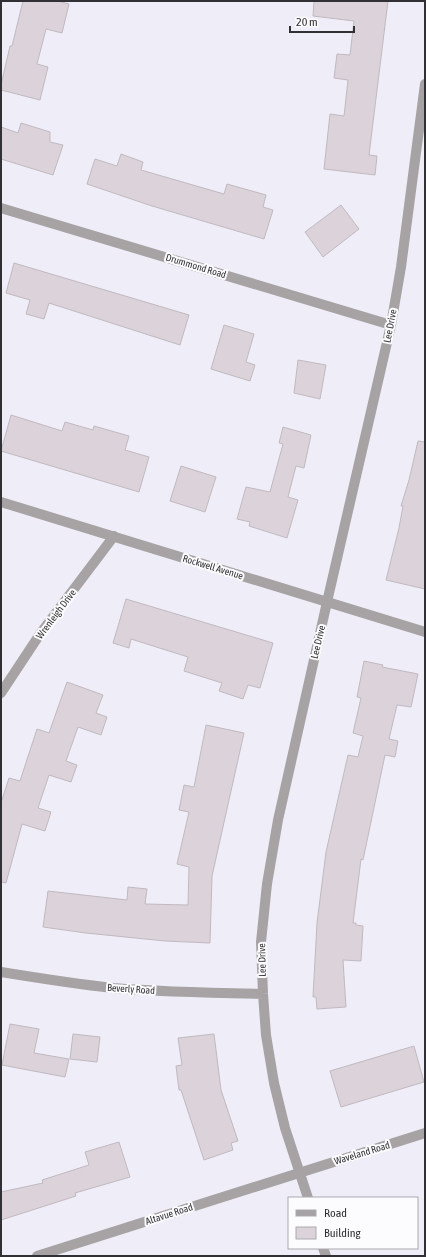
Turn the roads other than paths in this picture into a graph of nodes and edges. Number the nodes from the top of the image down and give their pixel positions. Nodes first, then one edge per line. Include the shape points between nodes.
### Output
1 (425, 84) edge
2 (1, 208) edge
3 (391, 325) junction
4 (1, 502) edge
5 (114, 536) junction
6 (327, 602) junction
7 (425, 632) edge
8 (1, 693) edge
9 (1, 972) edge
10 (262, 994) junction
11 (425, 1133) edge
12 (300, 1172) junction
13 (308, 1197) edge
14 (37, 1256) edge

1 - 3 street, Lee Drive
2 - 3 street, Drummond Road
3 - 6 street, Lee Drive
4 - 5 street, Rockwell Avenue
5 - 6 street, Rockwell Avenue
5 - 8 street, Wrenleigh Drive via 40,634
6 - 7 street, Rockwell Avenue
6 - 10 street, Lee Drive via 278,820 267,884 261,942
9 - 10 street, Beverly Road via 112,988
10 - 12 street, Lee Drive via 274,1083 285,1128
11 - 12 street, Waveland Road
12 - 13 street, Lee Drive
12 - 14 street, Altavue Road

